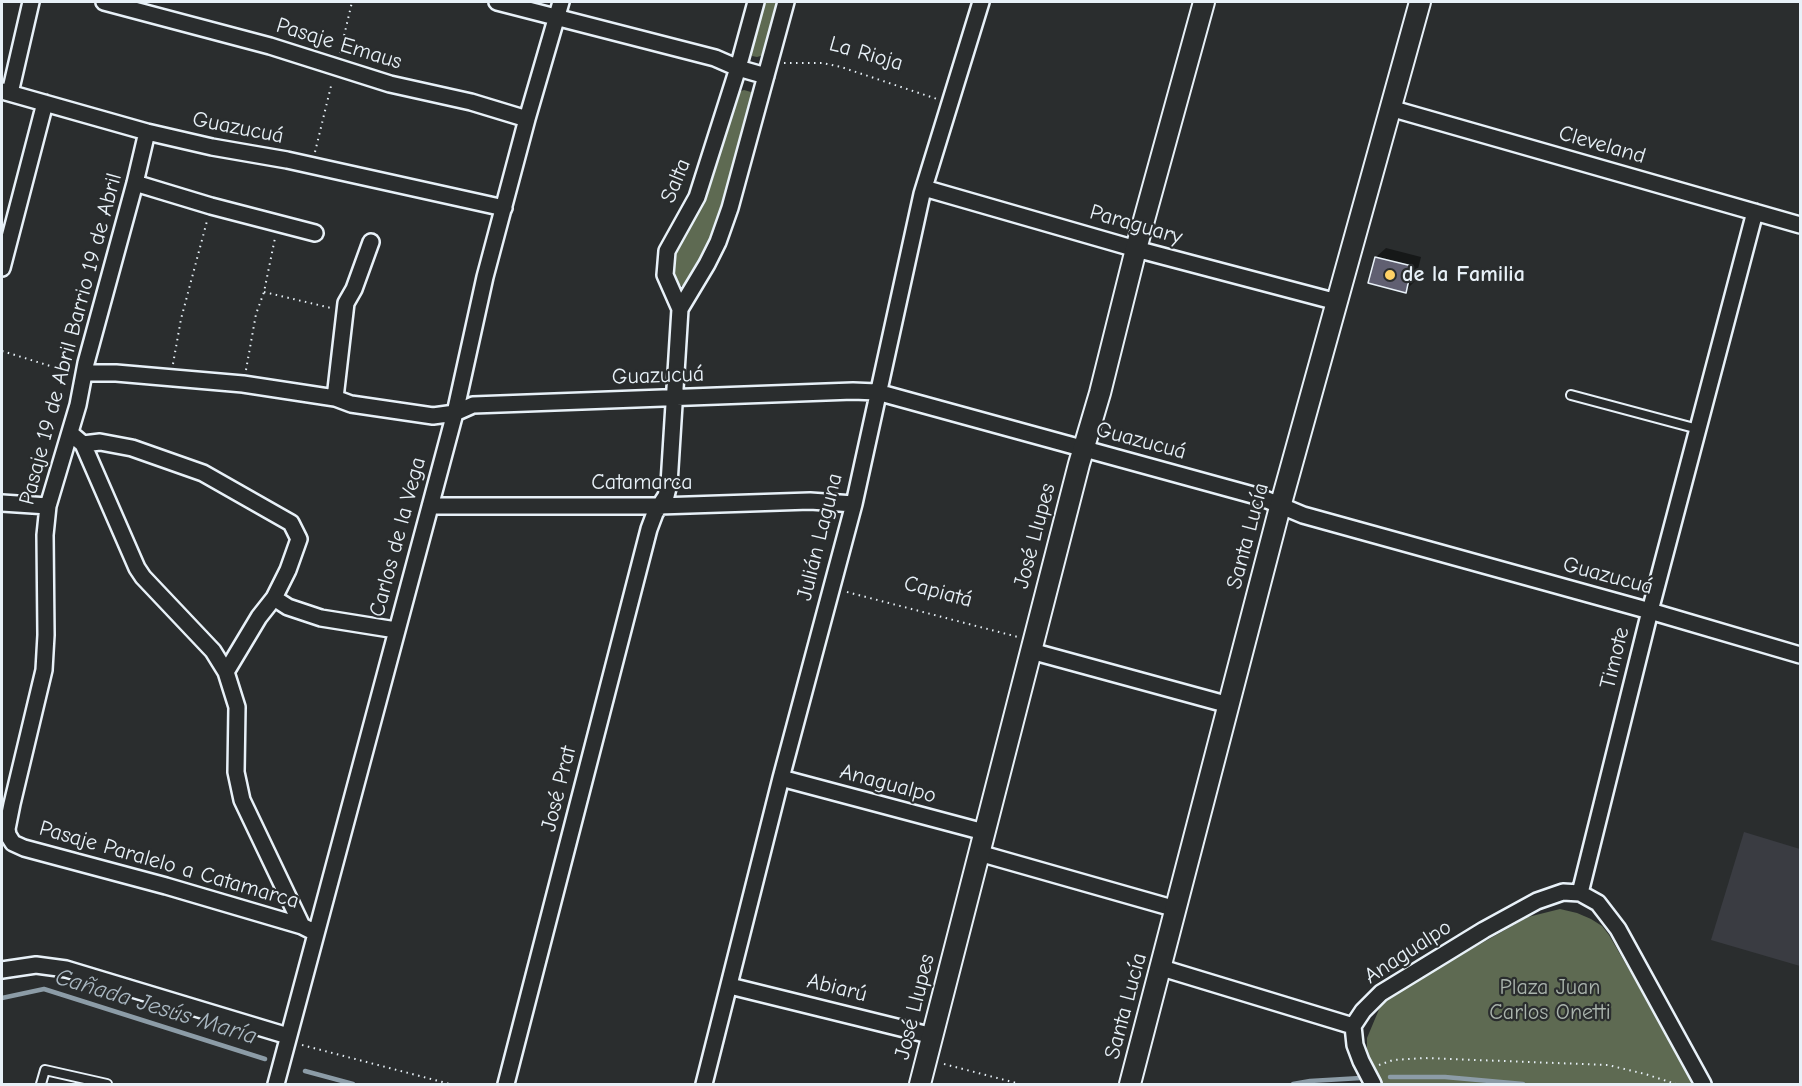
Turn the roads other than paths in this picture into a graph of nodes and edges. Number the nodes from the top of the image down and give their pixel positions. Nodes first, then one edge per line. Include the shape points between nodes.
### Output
1 (31, 2) edge
2 (104, 2) edge
3 (497, 2) edge
4 (756, 2) edge
5 (786, 2) edge
6 (981, 2) edge
7 (1204, 2) edge
8 (1420, 2) edge
9 (559, 9) edge
10 (738, 68) junction
11 (767, 70) junction
12 (6, 92) edge
13 (45, 103) junction
14 (1390, 108) junction
15 (527, 118) junction
16 (147, 132) junction
17 (135, 183) junction
18 (924, 188) junction
19 (504, 208) junction
20 (9, 210) edge
21 (1755, 212) junction
22 (1800, 225) edge
23 (315, 233) dead end
24 (371, 242) dead end
25 (1136, 249) junction
26 (2, 268) edge
27 (1337, 302) junction
28 (680, 309) junction
29 (85, 373) junction
30 (877, 392) junction
31 (1571, 395) dead end
32 (335, 398) junction
33 (674, 398) junction
34 (454, 413) junction
35 (1698, 429) junction
36 (70, 433) junction
37 (83, 444) junction
38 (1083, 449) junction
39 (2, 503) edge
40 (854, 504) junction
41 (48, 506) junction
42 (430, 506) junction
43 (659, 506) junction
44 (1280, 507) junction
45 (274, 598) junction
46 (1650, 611) junction
47 (396, 630) junction
48 (1032, 646) junction
49 (1800, 655) edge
50 (226, 672) junction
51 (1229, 705) junction
52 (781, 778) junction
53 (984, 832) junction
54 (10, 840) joint
55 (979, 853) junction
56 (1580, 893) junction
57 (1176, 909) junction
58 (309, 929) junction
59 (1162, 968) junction
60 (2, 970) edge
61 (730, 986) junction
62 (1353, 1026) junction
63 (288, 1036) junction
64 (933, 1036) junction
65 (41, 1084) edge
66 (107, 1084) edge
67 (276, 1084) edge
68 (506, 1084) edge
69 (704, 1084) edge
70 (920, 1084) edge
71 (1130, 1084) edge
72 (1373, 1084) edge
73 (1703, 1084) edge

1 - 12 street
2 - 15 street, Pasaje Emaus via 270,46 390,84
3 - 9 street
4 - 10 street, Salta
5 - 11 street, Salta
6 - 18 street, Julián Laguna
7 - 25 street, José Llupes
8 - 14 street, Santa Lucía
9 - 10 street
9 - 15 street, Carlos de la Vega
10 - 11 street
10 - 28 street, Salta via 697,197 667,251 665,275
11 - 28 street, Salta via 718,242
12 - 13 street, Guazucuá
13 - 16 street, Guazucuá
13 - 20 street
14 - 21 street, Cleveland
14 - 27 street, Santa Lucía
15 - 19 street, Carlos de la Vega
16 - 17 street, Pasaje 19 de Abril Barrio 19 de Abril
16 - 19 street, Guazucuá
17 - 23 street
17 - 29 street, Pasaje 19 de Abril Barrio 19 de Abril
18 - 25 street, Paraguary
18 - 30 street, Julián Laguna
19 - 34 street, Carlos de la Vega
20 - 26 street
21 - 22 street, Cleveland
21 - 35 street, Timote
24 - 32 street via 344,311
25 - 27 street, Paraguary
25 - 38 street, José Llupes
27 - 44 street, Santa Lucía
28 - 33 street, Salta
29 - 32 street, Guazucuá via 243,384
29 - 36 street, Pasaje 19 de Abril Barrio 19 de Abril
30 - 33 street, Guazucuá
30 - 38 street, Guazucuá
30 - 40 street, Julián Laguna
31 - 35 lane
32 - 34 street, Guazucuá via 351,404 433,416
33 - 34 street, Guazucuá via 472,405
33 - 43 street, Salta via 669,484
34 - 42 street, Carlos de la Vega
35 - 46 street, Timote
36 - 37 street
36 - 41 street, Pasaje 19 de Abril Barrio 19 de Abril
37 - 45 street via 100,442 132,448 203,473 291,523 299,539
37 - 50 street via 137,568 213,651
38 - 44 street, Guazucuá via 1260,497
38 - 48 street, José Llupes
39 - 41 street
40 - 43 street, Catamarca via 810,501
40 - 52 street, Julián Laguna
41 - 54 street, Pasaje 19 de Abril Barrio 19 de Abril via 44,670 7,829
42 - 43 street, Catamarca
42 - 47 street, Carlos de la Vega
43 - 68 street, José Prat via 649,529
44 - 46 street, Guazucuá
44 - 51 street, Santa Lucía
45 - 47 street via 321,618
45 - 50 street
46 - 49 street, Guazucuá
46 - 56 street, Timote
47 - 58 street, Carlos de la Vega
48 - 51 street
48 - 53 street, José Llupes
50 - 58 street via 237,707 237,772 242,800
51 - 57 street, Santa Lucía
52 - 53 street, Anagualpo
52 - 61 street, Julián Laguna
53 - 55 street, José Llupes
54 - 58 street, Pasaje Paralelo a Catamarca via 24,848
55 - 57 street
55 - 64 street, José Llupes
56 - 62 street, Anagualpo via 1563,892 1537,901 1484,930 1381,993
56 - 73 street via 1598,903 1618,929
57 - 59 street, Santa Lucía
58 - 63 street, Carlos de la Vega
59 - 62 street
59 - 71 street, Santa Lucía
60 - 63 street via 36,965 66,969
61 - 64 street, Abiarú
61 - 69 street, Julián Laguna
62 - 72 street via 1355,1045
63 - 67 street, Carlos de la Vega
64 - 70 street, José Llupes
65 - 66 lane via 45,1070

